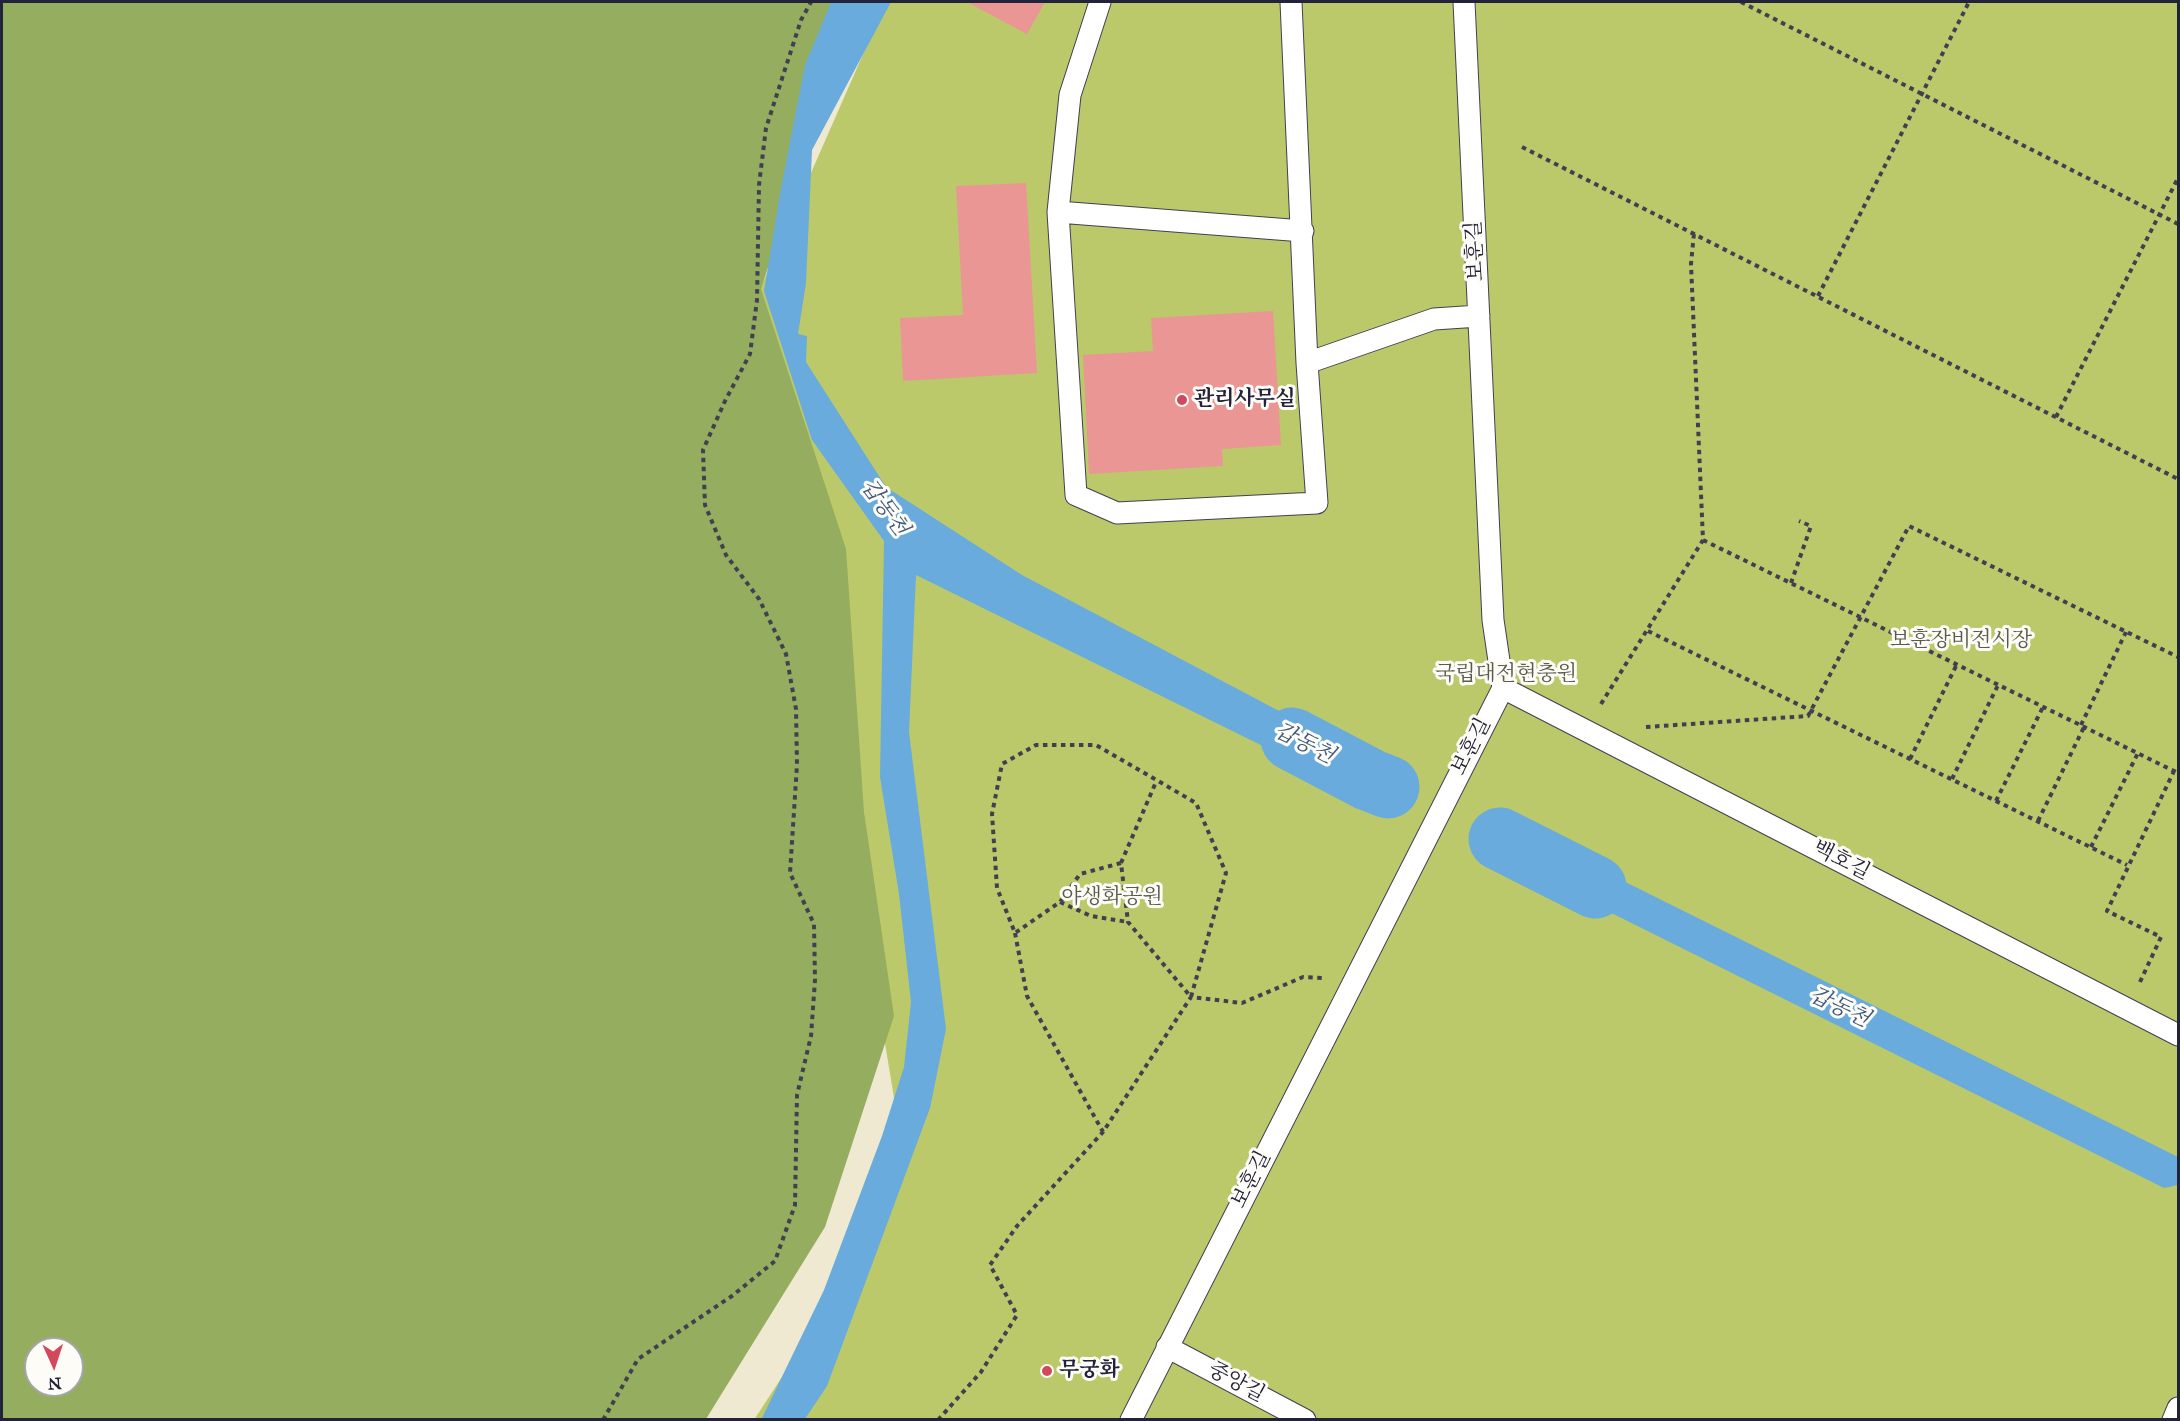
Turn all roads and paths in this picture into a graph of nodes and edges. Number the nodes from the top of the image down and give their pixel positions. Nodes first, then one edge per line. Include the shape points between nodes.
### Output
1 (811, 2) edge
2 (1100, 2) edge
3 (1291, 2) edge
4 (1464, 2) edge
5 (1741, 2) edge
6 (1969, 2) edge
7 (1922, 93) junction
8 (1522, 147) dead end
9 (2178, 178) edge
10 (1058, 212) junction
11 (2160, 214) junction
12 (2178, 224) edge
13 (1303, 231) junction
14 (1694, 233) junction
15 (1818, 296) junction
16 (1479, 316) junction
17 (1307, 363) junction
18 (2056, 417) junction
19 (2178, 479) edge
20 (1798, 521) dead end
21 (1703, 540) junction
22 (1791, 583) junction
23 (1860, 617) junction
24 (1648, 631) junction
25 (2127, 632) junction
26 (2178, 657) edge
27 (1957, 664) junction
28 (1998, 685) junction
29 (1503, 688) junction
30 (1601, 704) dead end
31 (2043, 706) junction
32 (1811, 710) junction
33 (2083, 726) junction
34 (1646, 727) dead end
35 (2138, 753) junction
36 (1910, 759) junction
37 (2176, 772) edge
38 (1952, 779) junction
39 (1156, 782) junction
40 (1996, 801) junction
41 (2038, 821) junction
42 (2091, 847) junction
43 (1121, 863) junction
44 (2127, 865) junction
45 (1060, 902) junction
46 (1128, 922) junction
47 (1015, 933) junction
48 (1354, 980) junction
49 (2140, 982) dead end
50 (1191, 997) junction
51 (2178, 1035) edge
52 (1103, 1132) junction
53 (1167, 1347) junction
54 (2178, 1408) edge
55 (603, 1419) edge
56 (938, 1419) edge
57 (1131, 1419) edge
58 (1305, 1419) edge
59 (2173, 1419) edge

1 - 55 path via 801,20 766,128 759,185 758,300 750,354 703,450 705,505 726,555 759,599 786,654 796,709 797,765 790,873 814,924 815,980 811,1036 797,1095 795,1205 775,1261 732,1296 638,1359
2 - 10 lane via 1070,95
3 - 13 lane
4 - 16 lane, 보훈길
5 - 7 path
6 - 7 path
7 - 11 path
7 - 15 path
8 - 14 path
9 - 11 path
10 - 13 lane
10 - 17 lane via 1076,495 1117,513 1317,503
11 - 12 path
11 - 18 path
13 - 17 lane
14 - 15 path
14 - 21 path via 1690,264
15 - 18 path
16 - 17 lane via 1434,319
16 - 29 lane, 보훈길 via 1494,620
18 - 19 path
20 - 22 path via 1811,526
21 - 22 path
21 - 24 path
22 - 23 path
23 - 25 path via 1909,526
23 - 27 path
23 - 32 path
24 - 30 path
24 - 32 path
25 - 26 path
25 - 33 path
27 - 28 path
27 - 36 path
28 - 31 path
28 - 38 path
29 - 48 lane, 보훈길
29 - 51 lane, 백호길
31 - 33 path
31 - 40 path
32 - 34 path via 1808,716
32 - 36 path
33 - 35 path
33 - 41 path
35 - 37 path
35 - 42 path
36 - 38 path
37 - 44 path
38 - 40 path
39 - 43 path
39 - 47 path via 1096,745 1036,744 1002,764 992,814 997,888
39 - 50 path via 1196,803 1226,873
40 - 41 path
41 - 42 path
42 - 44 path
43 - 45 path via 1080,874
43 - 46 path
44 - 49 path via 2107,911 2161,937
45 - 46 path via 1091,916
45 - 47 path
46 - 50 path
47 - 52 path via 1027,996
48 - 50 path via 1303,977 1242,1003
48 - 53 lane, 보훈길
50 - 52 path
52 - 56 path via 1017,1226 990,1265 1017,1315 981,1372
53 - 57 lane, 보훈길
53 - 58 lane, 중앙길
54 - 59 lane

